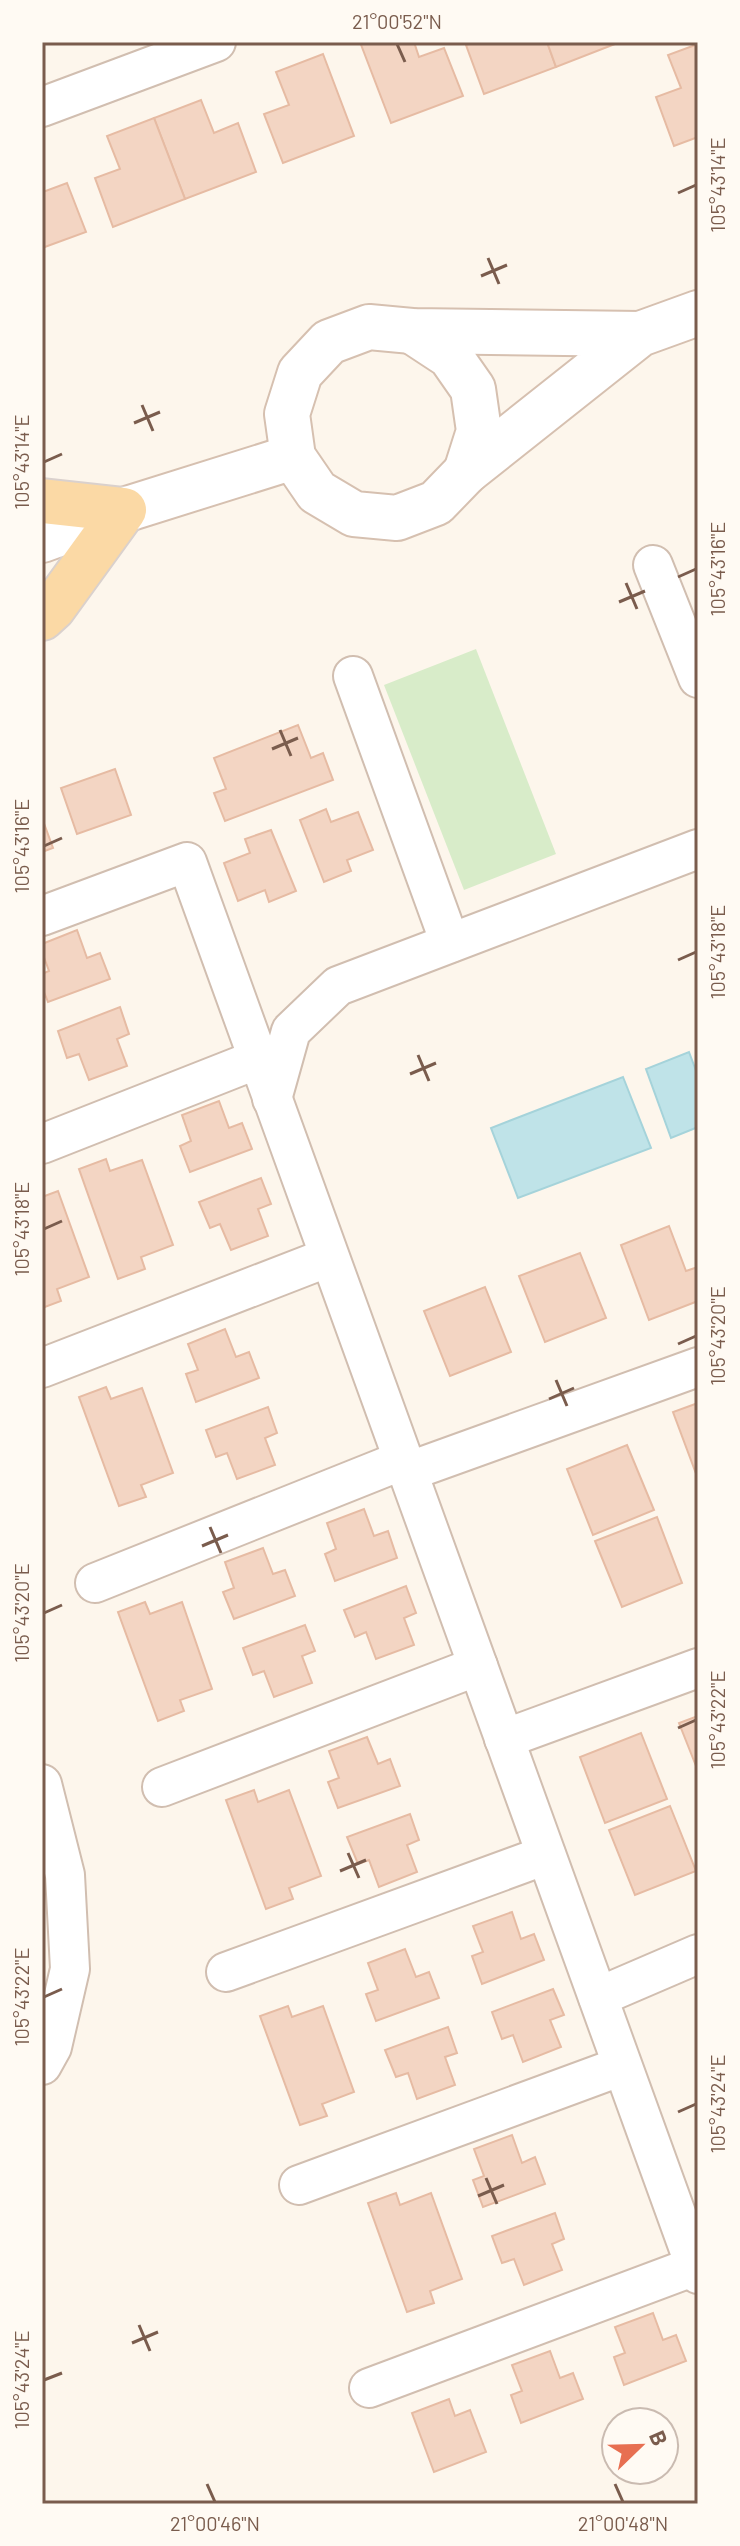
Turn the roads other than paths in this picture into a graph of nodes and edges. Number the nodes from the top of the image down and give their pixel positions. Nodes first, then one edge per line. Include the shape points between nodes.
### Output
1 (216, 42) edge
2 (42, 107) edge
3 (698, 313) edge
4 (412, 331) junction
5 (640, 334) junction
6 (293, 457) junction
7 (466, 472) junction
8 (42, 501) edge
9 (124, 510) junction
10 (42, 540) edge
11 (653, 565) dead end
12 (42, 618) edge
13 (353, 676) dead end
14 (698, 678) edge
15 (698, 849) edge
16 (42, 916) edge
17 (450, 943) junction
18 (258, 1059) junction
19 (272, 1099) junction
20 (42, 1144) edge
21 (329, 1257) junction
22 (698, 1367) edge
23 (42, 1368) edge
24 (405, 1466) junction
25 (95, 1583) dead end
26 (478, 1666) junction
27 (698, 1668) edge
28 (504, 1739) junction
29 (42, 1784) edge
30 (162, 1787) dead end
31 (546, 1855) junction
32 (698, 1954) edge
33 (226, 1972) dead end
34 (598, 1997) junction
35 (42, 2065) edge
36 (622, 2066) junction
37 (299, 2185) dead end
38 (694, 2253) edge
39 (369, 2388) dead end

1 - 2 street
3 - 5 street
4 - 5 street
4 - 6 street via 369,327 329,342 300,373 287,414
4 - 7 street via 450,356 473,389 479,431
5 - 7 street
6 - 7 street via 317,492 342,507 354,514 397,518 436,503
6 - 9 street
8 - 9 main road
9 - 10 street
9 - 12 main road
11 - 14 street
13 - 17 street
15 - 17 street
16 - 18 street via 187,862
17 - 19 street via 338,986 291,1031
18 - 19 street
18 - 20 street
19 - 21 street
21 - 23 street
21 - 24 street
22 - 24 street
24 - 25 street
24 - 26 street
26 - 28 street
26 - 30 street
27 - 28 street
28 - 31 street
29 - 35 street via 65,1875 70,1969 52,2047
31 - 33 street
31 - 34 street
32 - 34 street
34 - 36 street
36 - 37 street
36 - 38 street
38 - 39 street

